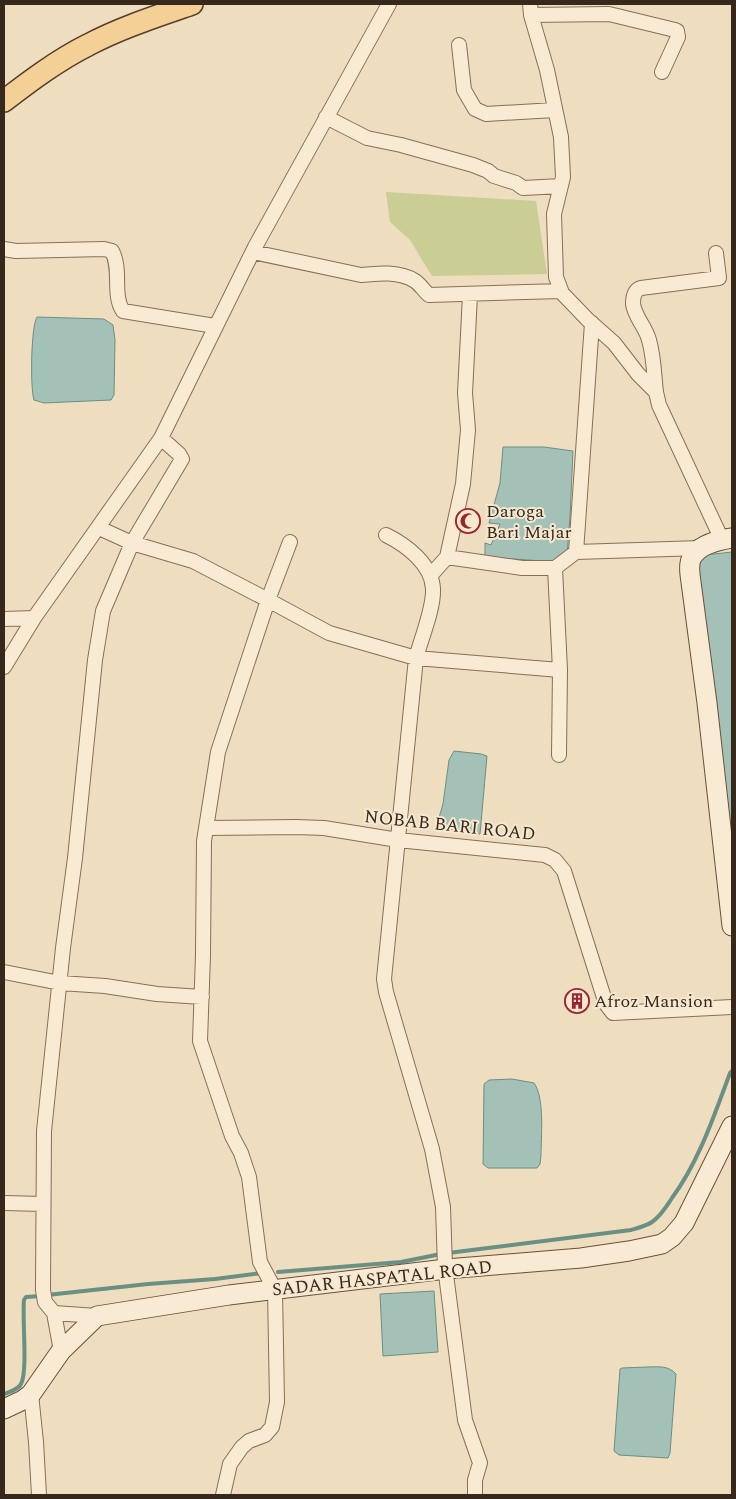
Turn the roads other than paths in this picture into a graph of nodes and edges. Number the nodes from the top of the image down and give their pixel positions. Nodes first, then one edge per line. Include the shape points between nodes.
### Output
1 (192, 4) edge
2 (389, 4) edge
3 (531, 9) edge
4 (149, 11) edge
5 (460, 45) dead end
6 (662, 72) dead end
7 (4, 101) edge
8 (555, 110) junction
9 (326, 117) junction
10 (561, 186) junction
11 (4, 248) edge
12 (253, 252) junction
13 (716, 253) dead end
14 (561, 290) junction
15 (470, 295) junction
16 (592, 323) junction
17 (215, 326) junction
18 (656, 392) junction
19 (161, 438) junction
20 (99, 528) junction
21 (386, 535) dead end
22 (727, 539) edge
23 (290, 542) dead end
24 (132, 543) junction
25 (701, 548) junction
26 (576, 552) junction
27 (447, 557) junction
28 (555, 568) junction
29 (430, 576) junction
30 (268, 600) junction
31 (34, 618) junction
32 (4, 620) edge
33 (416, 658) junction
34 (4, 667) edge
35 (560, 670) junction
36 (559, 755) dead end
37 (206, 828) junction
38 (398, 840) junction
39 (732, 926) edge
40 (4, 972) edge
41 (60, 983) junction
42 (202, 997) junction
43 (732, 1007) edge
44 (732, 1126) edge
45 (4, 1203) edge
46 (43, 1204) junction
47 (445, 1268) junction
48 (275, 1290) junction
49 (54, 1313) junction
50 (97, 1316) junction
51 (61, 1351) junction
52 (31, 1394) junction
53 (4, 1409) edge
54 (39, 1495) edge
55 (223, 1495) edge
56 (475, 1495) edge

1 - 4 main road
2 - 9 street
3 - 6 street via 609,14 675,30 678,37
3 - 8 street
4 - 7 main road via 30,81
5 - 8 street via 464,90 475,109 486,114
8 - 10 street via 561,138
9 - 10 street via 367,138 473,165 522,188
9 - 12 street
10 - 14 street via 554,214 556,277
11 - 17 street via 16,251 112,251 117,260 119,305 124,311
12 - 15 street via 361,275 398,275 415,281 429,295
12 - 17 street
13 - 18 street via 719,278 641,288 634,293 635,311 649,339
14 - 15 street
14 - 16 street
15 - 27 street via 464,484
16 - 18 street via 614,343
16 - 26 street
17 - 19 street
18 - 22 street via 659,405
19 - 20 street
19 - 24 street via 182,459
20 - 24 street
20 - 31 street
21 - 29 street via 415,555
22 - 25 street
23 - 30 street
24 - 30 street via 193,560
24 - 41 street via 103,611
25 - 26 street
25 - 39 street via 692,557 691,582
26 - 28 street
27 - 28 street via 522,568
27 - 29 street
28 - 35 street
29 - 33 street via 433,590
30 - 33 street via 329,633
30 - 37 street via 218,752
31 - 32 street
31 - 34 street
33 - 35 street
33 - 38 street
35 - 36 street
37 - 38 street, NOBAB BARI ROAD via 324,828
37 - 42 street
38 - 43 street, NOBAB BARI ROAD via 533,852 555,860 568,879 597,978 606,1004 613,1012
38 - 47 street via 384,979 432,1149 443,1207
40 - 41 street
41 - 42 street
41 - 46 street via 44,1131
42 - 48 street via 200,1041 232,1136 241,1153 248,1177 260,1262
44 - 47 street, SADAR HASPATAL ROAD via 684,1222 662,1244 581,1258
45 - 46 street
46 - 49 street via 44,1296
47 - 48 street, SADAR HASPATAL ROAD
47 - 56 street via 465,1420 480,1463
48 - 50 street, SADAR HASPATAL ROAD
48 - 55 street via 277,1402 272,1427 265,1435 242,1447 230,1464
49 - 50 street
49 - 51 street
50 - 51 street
51 - 52 street
52 - 53 street
52 - 54 street

